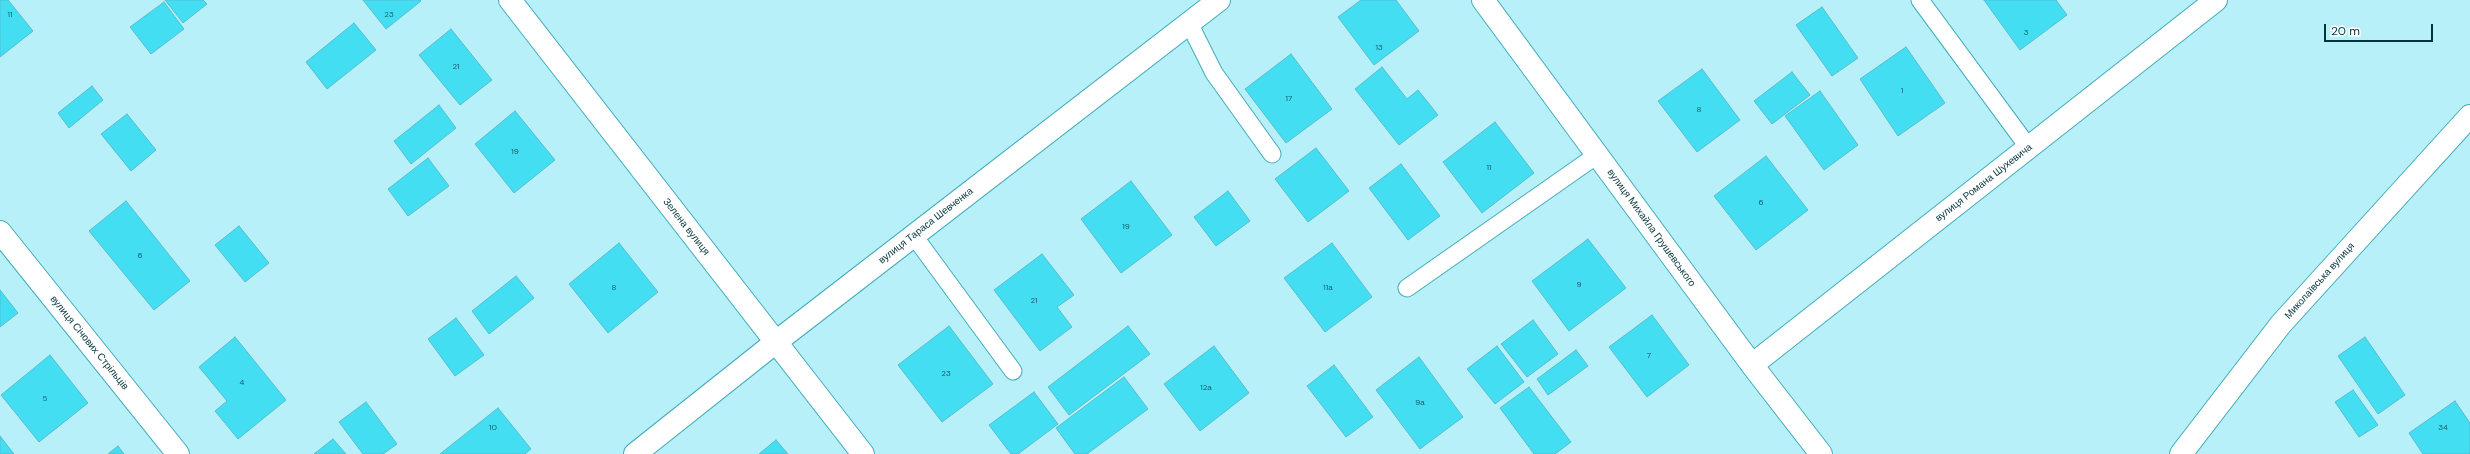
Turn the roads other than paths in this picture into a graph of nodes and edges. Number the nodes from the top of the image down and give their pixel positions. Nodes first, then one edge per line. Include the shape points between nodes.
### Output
1 (510, 0) edge
2 (1219, 0) edge
3 (1483, 0) edge
4 (1920, 0) edge
5 (2216, 0) edge
6 (1189, 23) junction
7 (2470, 116) edge
8 (2029, 148) junction
9 (1272, 154) dead end
10 (1597, 155) junction
11 (0, 232) edge
12 (914, 236) junction
13 (1408, 288) dead end
14 (776, 342) junction
15 (1752, 365) junction
16 (1013, 371) dead end
17 (178, 454) edge
18 (635, 454) edge
19 (863, 454) edge
20 (1821, 454) edge
21 (2181, 454) edge

1 - 14 street, Зелена вулиця
2 - 6 street, вулиця Тараса Шевченка
3 - 10 street, вулиця Михайла Грушевського
4 - 8 lane
5 - 8 street, вулиця Романа Шухевича
6 - 9 lane via 1214,73
6 - 12 street, вулиця Тараса Шевченка
7 - 21 street, Миколаївська вулиця via 2281,324
8 - 15 street, вулиця Романа Шухевича
10 - 13 lane
10 - 15 street, вулиця Михайла Грушевського
11 - 17 street, вулиця Січових Стрільців
12 - 14 street, вулиця Тараса Шевченка
12 - 16 lane
14 - 18 street, вулиця Тараса Шевченка
14 - 19 street, Зелена вулиця
15 - 20 street, вулиця Михайла Грушевського

